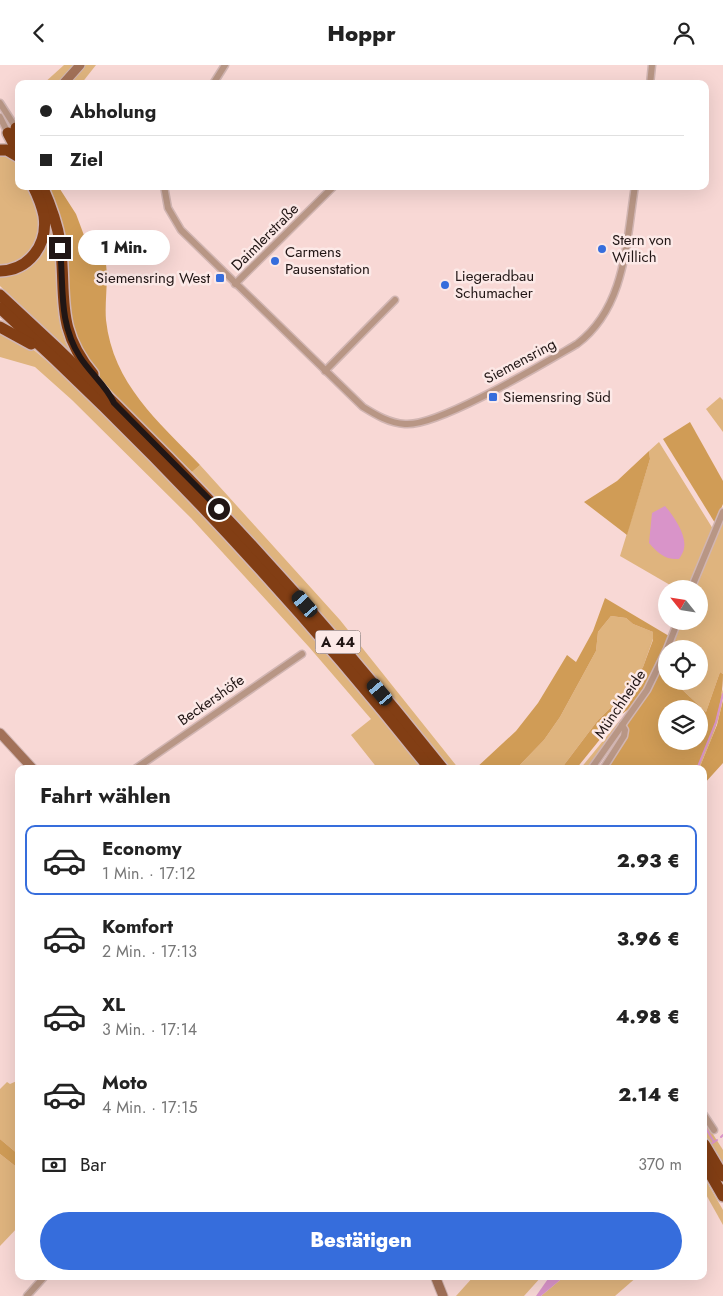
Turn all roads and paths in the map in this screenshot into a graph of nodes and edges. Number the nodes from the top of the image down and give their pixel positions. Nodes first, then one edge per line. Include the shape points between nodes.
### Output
1 (80, 65) edge
2 (225, 65) edge
3 (652, 65) edge
4 (67, 80) edge
5 (216, 80) edge
6 (650, 80) edge
7 (0, 103) edge
8 (0, 117) edge
9 (15, 130) edge
10 (0, 151) edge
11 (15, 153) edge
12 (35, 190) edge
13 (44, 190) edge
14 (165, 190) edge
15 (330, 190) edge
16 (634, 190) edge
17 (0, 271) edge
18 (236, 284) junction
19 (0, 295) edge
20 (395, 300) dead end
21 (0, 308) edge
22 (0, 327) edge
23 (325, 371) junction
24 (85, 388) junction
25 (114, 403) junction
26 (723, 512) edge
27 (695, 580) edge
28 (302, 654) dead end
29 (658, 668) edge
30 (622, 725) junction
31 (0, 733) edge
32 (29, 765) edge
33 (141, 765) edge
34 (427, 765) edge
35 (439, 765) edge
36 (594, 765) edge
37 (606, 765) edge
38 (707, 1120) edge
39 (714, 1130) dead end
40 (707, 1155) edge
41 (707, 1156) edge
42 (723, 1176) edge
43 (723, 1196) edge
44 (41, 1280) edge
45 (436, 1280) edge
46 (27, 1296) edge
47 (442, 1296) edge

1 - 4 street
2 - 5 street
3 - 6 street
7 - 9 street
8 - 9 street
10 - 11 highway
12 - 17 highway via 44,218 42,242 27,262
13 - 25 highway via 59,235 62,301 68,331 80,356
14 - 18 street, Siemensring via 168,208 180,230
15 - 18 street, Daimlerstraße
16 - 23 street, Siemensring via 615,298 595,329 578,344 425,423 405,425 382,419 363,407
18 - 23 street, Siemensring
19 - 25 highway, A 44
20 - 23 street
21 - 24 highway, A 44
22 - 24 highway via 30,343 67,377
24 - 34 highway, A 44 via 179,481 270,579
25 - 35 highway, A 44 via 198,487 294,591
26 - 27 street
28 - 33 street, Beckershöfe
29 - 30 street, Münchheide
30 - 36 street, Münchheide
30 - 37 street via 625,735
31 - 32 street
38 - 39 street
40 - 42 highway
41 - 43 highway
44 - 46 street
45 - 47 street

